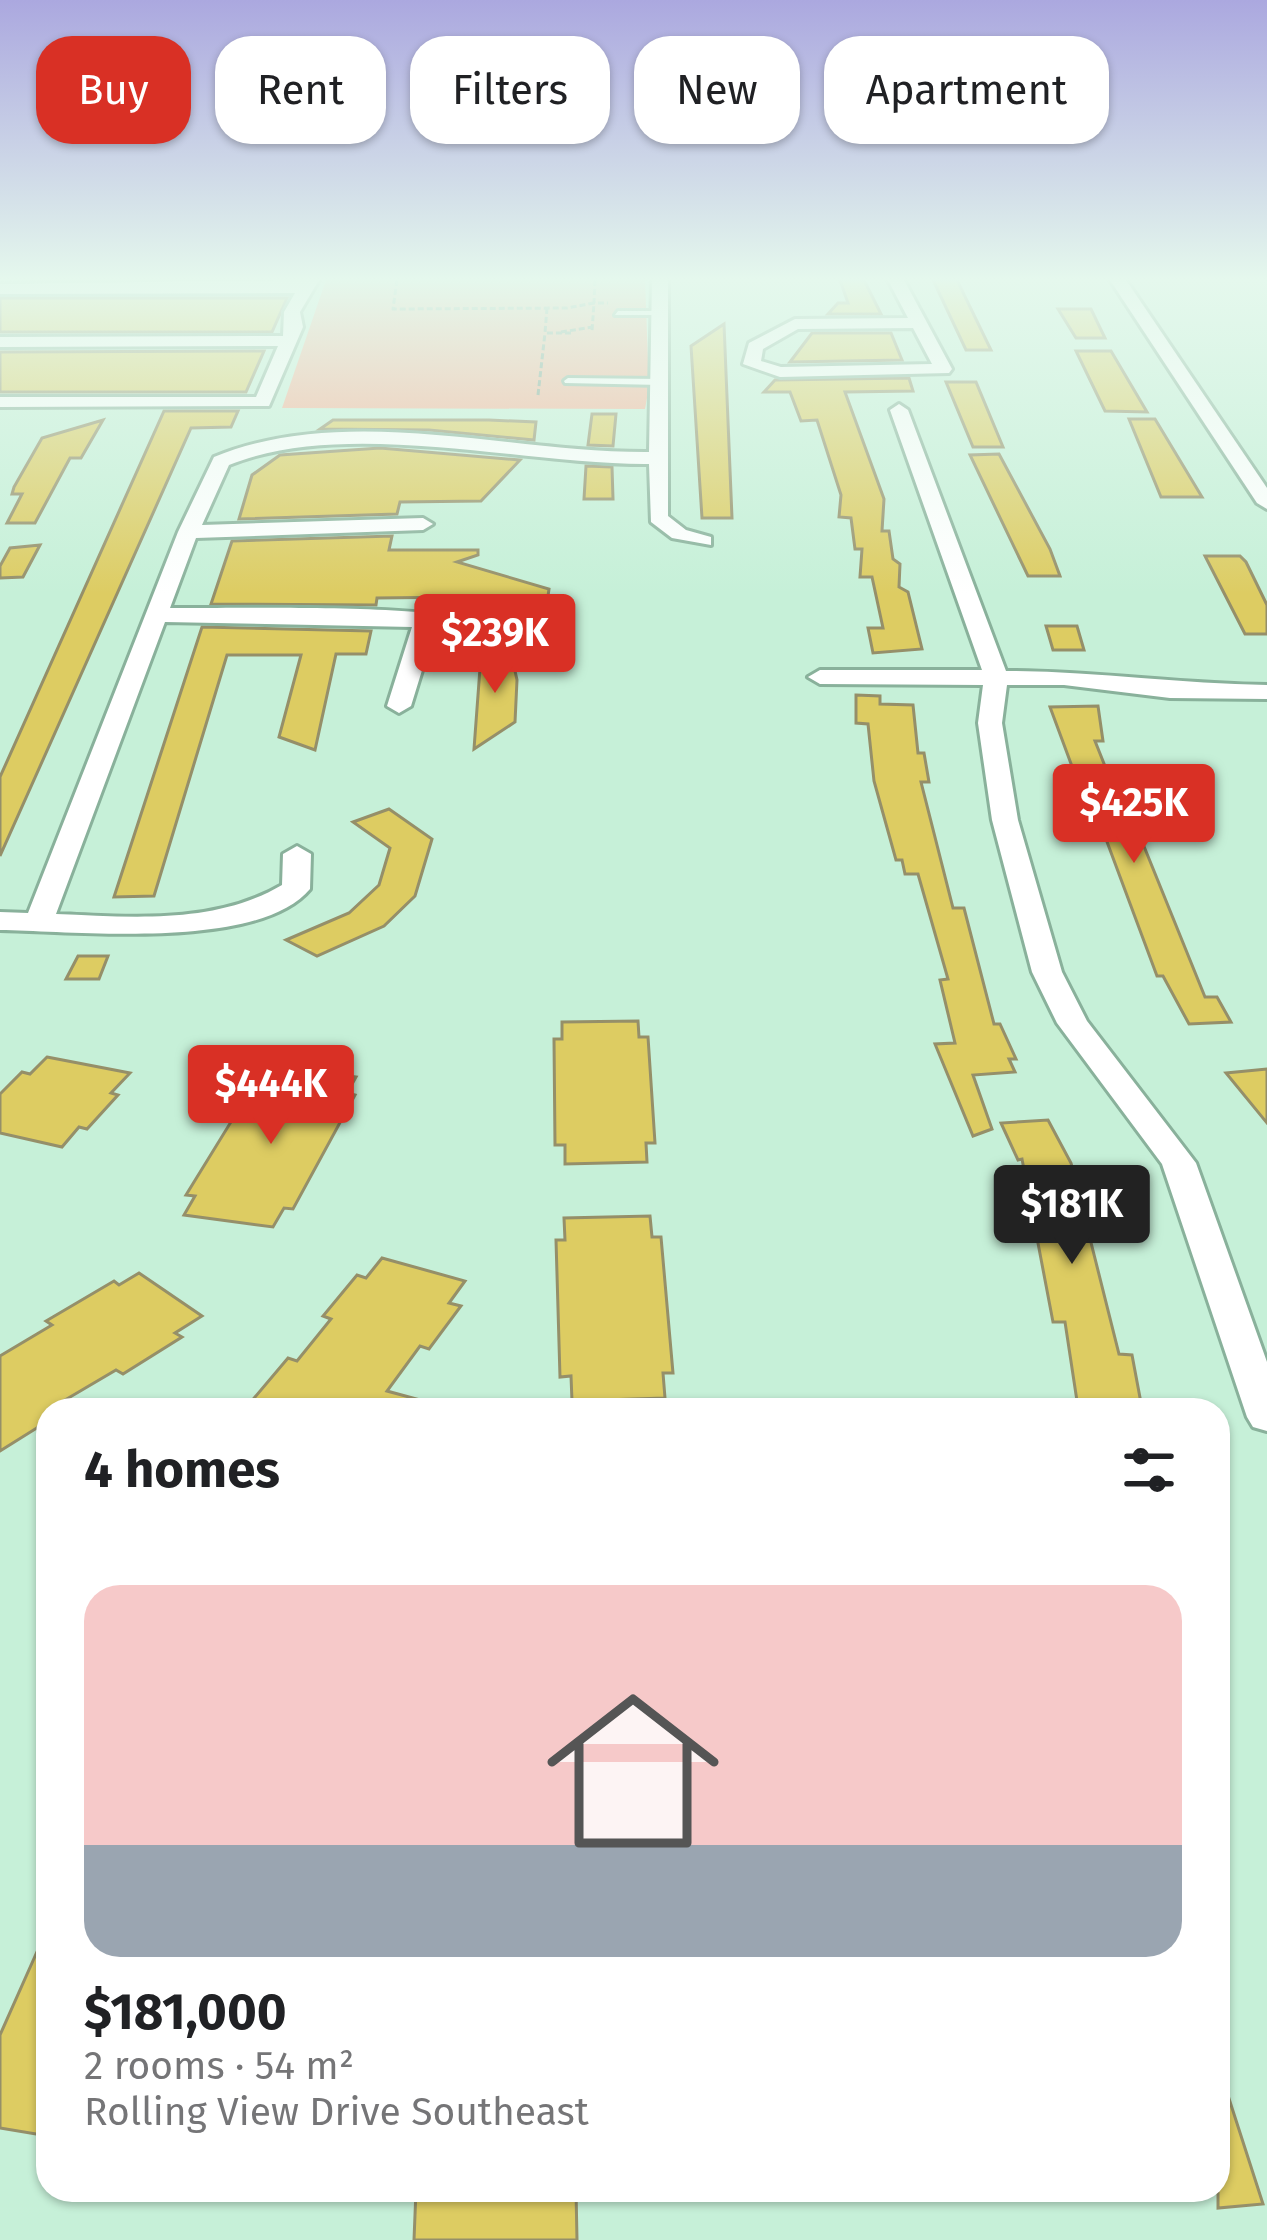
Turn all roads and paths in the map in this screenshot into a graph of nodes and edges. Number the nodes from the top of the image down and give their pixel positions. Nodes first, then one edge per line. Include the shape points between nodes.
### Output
1 (271, 385) edge
2 (539, 385) edge
3 (662, 385) edge
4 (1188, 385) edge
5 (538, 394) dead end
6 (0, 402) edge
7 (899, 410) dead end
8 (657, 458) junction
9 (1267, 503) edge
10 (423, 524) dead end
11 (188, 532) junction
12 (704, 541) dead end
13 (157, 615) junction
14 (426, 620) junction
15 (476, 627) dead end
16 (820, 677) dead end
17 (996, 677) junction
18 (1267, 692) edge
19 (399, 706) dead end
20 (297, 854) dead end
21 (0, 921) edge
22 (39, 921) junction
23 (1267, 1417) edge

1 - 6 street via 263,402
2 - 5 path
3 - 8 street
4 - 9 street
7 - 17 street
8 - 11 street via 440,442 239,447 214,468
8 - 12 street via 658,518
10 - 11 street
11 - 13 street
13 - 14 street
13 - 22 street
14 - 15 street
14 - 19 street
16 - 17 street
17 - 18 street
17 - 23 street via 990,723 1006,820 1047,972 1072,1023 1179,1163
20 - 22 street via 296,889 254,911 167,922
21 - 22 street

